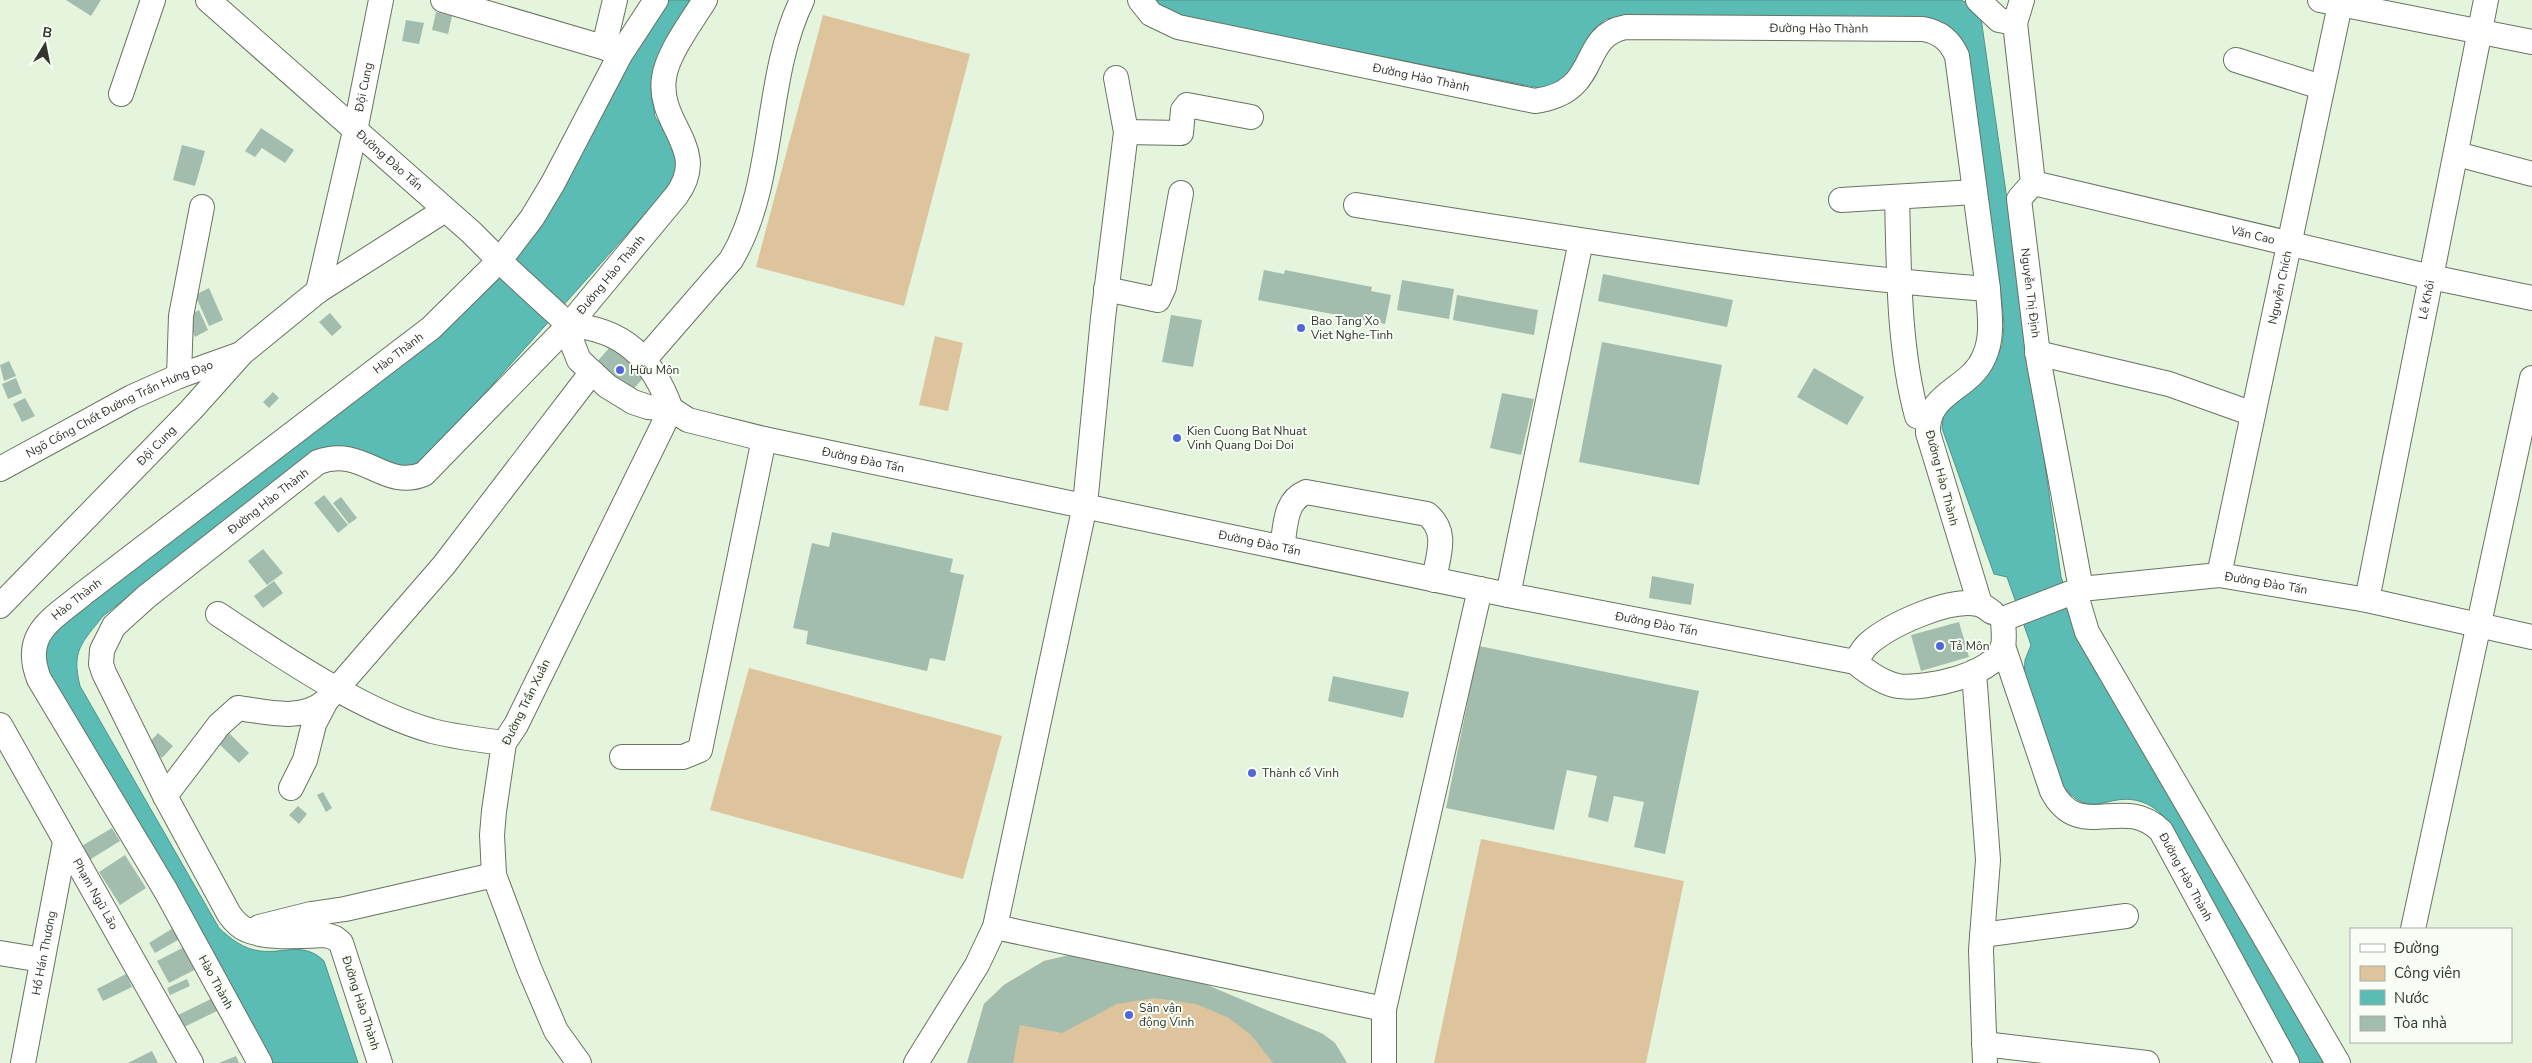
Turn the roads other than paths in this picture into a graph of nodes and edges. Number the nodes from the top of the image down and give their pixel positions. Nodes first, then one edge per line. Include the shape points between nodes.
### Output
1 (153, 0) edge
2 (208, 0) edge
3 (381, 0) edge
4 (444, 0) edge
5 (616, 0) edge
6 (656, 0) edge
7 (705, 0) edge
8 (802, 0) edge
9 (1140, 0) edge
10 (1978, 0) edge
11 (2022, 0) edge
12 (2486, 0) edge
13 (2334, 2) edge
14 (505, 9) edge
15 (2015, 23) junction
16 (2479, 33) junction
17 (2532, 42) edge
18 (613, 52) junction
19 (2236, 60) dead end
20 (1116, 78) dead end
21 (2321, 87) junction
22 (121, 94) dead end
23 (1251, 116) dead end
24 (355, 131) junction
25 (1126, 132) junction
26 (2457, 154) junction
27 (2532, 174) edge
28 (2033, 183) junction
29 (1975, 192) junction
30 (1181, 193) dead end
31 (1897, 197) junction
32 (1840, 200) dead end
33 (1356, 205) dead end
34 (202, 207) dead end
35 (445, 210) junction
36 (1581, 241) junction
37 (2290, 244) junction
38 (503, 264) junction
39 (2431, 277) junction
40 (1899, 282) junction
41 (1106, 289) junction
42 (1988, 289) junction
43 (318, 291) junction
44 (2532, 298) edge
45 (565, 322) junction
46 (2037, 353) junction
47 (242, 354) junction
48 (645, 359) junction
49 (592, 372) junction
50 (179, 376) junction
51 (2532, 378) edge
52 (671, 409) junction
53 (2254, 414) junction
54 (1927, 420) junction
55 (764, 439) junction
56 (0, 469) edge
57 (1085, 505) junction
58 (1282, 547) junction
59 (2219, 574) junction
60 (1434, 580) junction
61 (1480, 589) junction
62 (2075, 592) junction
63 (1508, 595) junction
64 (2367, 600) junction
65 (1980, 604) junction
66 (0, 606) edge
67 (218, 614) dead end
68 (2009, 617) junction
69 (2480, 625) junction
70 (2532, 637) edge
71 (2003, 646) junction
72 (1854, 662) junction
73 (1974, 672) junction
74 (332, 695) junction
75 (0, 725) edge
76 (504, 743) junction
77 (622, 757) dead end
78 (291, 788) dead end
79 (165, 796) junction
80 (64, 842) junction
81 (494, 875) junction
82 (2126, 916) dead end
83 (995, 927) junction
84 (2413, 928) edge
85 (247, 931) junction
86 (1982, 935) junction
87 (0, 953) edge
88 (42, 960) junction
89 (1384, 1009) junction
90 (1985, 1054) edge
91 (22, 1063) edge
92 (191, 1063) edge
93 (260, 1063) edge
94 (380, 1063) edge
95 (579, 1063) edge
96 (916, 1063) edge
97 (1384, 1063) edge
98 (2147, 1063) edge
99 (2287, 1063) edge
100 (2338, 1063) edge

1 - 22 street
2 - 24 street, Đường Đào Tấn
3 - 24 street, Đội Cung
4 - 14 street
5 - 18 street via 605,42
6 - 18 street
7 - 45 street, Đường Hào Thành via 664,76 666,110 688,154 686,180 676,196
8 - 48 street via 786,45 754,206 742,239 731,260
9 - 29 street, Đường Hào Thành via 1151,14 1178,28 1535,101 1558,96 1576,84 1601,40 1614,30 1636,27 1932,31 1948,41 1957,56
10 - 15 street via 1999,20
11 - 15 street
12 - 16 street, Lê Khôi
13 - 16 street
13 - 21 street, Nguyễn Chích
14 - 18 street
15 - 28 street
16 - 17 street
16 - 26 street, Lê Khôi
18 - 38 street, Hào Thành via 553,183
19 - 21 street
20 - 25 street
21 - 37 street, Nguyễn Chích
23 - 25 street via 1187,105 1183,110 1181,133
24 - 35 street, Đường Đào Tấn
24 - 43 street, Đội Cung
25 - 41 street
26 - 27 street
26 - 39 street, Lê Khôi
28 - 37 street, Văn Cao
28 - 46 street, Nguyễn Thị Định via 2019,199
29 - 31 street
29 - 42 street, Đường Hào Thành
30 - 41 street via 1164,287 1158,300
31 - 32 street
31 - 40 street
33 - 36 street
34 - 50 street via 181,316
35 - 38 street, Đường Đào Tấn
35 - 43 street, Đội Cung
36 - 40 street
36 - 63 street
37 - 39 street, Văn Cao
37 - 53 street, Nguyễn Chích
38 - 45 street, Đường Đào Tấn
38 - 93 street, Hào Thành via 431,328 47,624 33,650 32,662 39,679 166,891
39 - 44 street, Văn Cao
39 - 64 street, Lê Khôi
40 - 42 street
40 - 54 street via 1911,393 1917,416
41 - 57 street
42 - 54 street, Đường Hào Thành via 1990,326 1984,358 1966,381 1939,400
43 - 47 street, Đội Cung
45 - 48 street via 614,335
45 - 49 street, Đường Đào Tấn via 579,360
45 - 79 street, Đường Hào Thành via 424,474 411,480 397,478 341,457 318,462 146,597 114,626 104,643 101,664
46 - 53 street via 2169,384
46 - 62 street, Nguyễn Thị Định
47 - 50 street, Ngõ Cổng Chốt Đường Trần Hưng Đạo
47 - 66 street, Đội Cung
48 - 52 street via 663,387
49 - 52 street, Đường Đào Tấn via 633,402
49 - 74 street via 444,565
50 - 56 street, Ngõ Cổng Chốt Đường Trần Hưng Đạo via 132,397
51 - 69 street
52 - 55 street, Đường Đào Tấn via 688,420
52 - 76 street, Đường Trần Xuân
53 - 59 street, Nguyễn Chích
54 - 65 street, Đường Hào Thành via 1928,433
55 - 57 street, Đường Đào Tấn
55 - 77 street via 700,750 683,757
57 - 58 street, Đường Đào Tấn
57 - 83 street
58 - 60 street, Đường Đào Tấn
58 - 60 street via 1290,504 1306,492 1427,514 1436,522 1441,538
59 - 62 street, Đường Đào Tấn
59 - 64 street, Đường Đào Tấn
60 - 61 street, Đường Đào Tấn
61 - 63 street, Đường Đào Tấn
61 - 89 street
62 - 68 street, Đường Đào Tấn
62 - 100 street, Nguyễn Thị Định via 2088,632
63 - 72 street, Đường Đào Tấn
64 - 69 street, Đường Đào Tấn
65 - 68 street
65 - 72 street via 1957,604 1900,623 1867,645
67 - 74 street
68 - 71 street
69 - 70 street, Đường Đào Tấn
69 - 84 street
71 - 73 street, Đường Đào Tấn via 1992,663
71 - 99 street, Đường Hào Thành via 2058,802 2064,809 2082,817 2141,816 2161,831
72 - 73 street, Đường Đào Tấn via 1896,686 1920,687
73 - 86 street via 1988,860
74 - 76 street via 455,736
74 - 78 street via 314,724 305,760
74 - 79 street via 309,712 296,714 238,708 219,725
75 - 80 street, Phạm Ngũ Lão
76 - 81 street, Đường Trần Xuân via 492,834
79 - 85 street, Đường Hào Thành via 229,914 237,925
80 - 88 street, Hồ Hán Thương
80 - 92 street, Phạm Ngũ Lão
81 - 85 street
81 - 95 street, Đường Trần Xuân via 528,968 556,1031
82 - 86 street
83 - 89 street
83 - 96 street via 977,965
85 - 94 street, Đường Hào Thành via 326,935 341,943
86 - 90 street
87 - 88 street
88 - 91 street, Hồ Hán Thương
89 - 97 street
90 - 98 street

